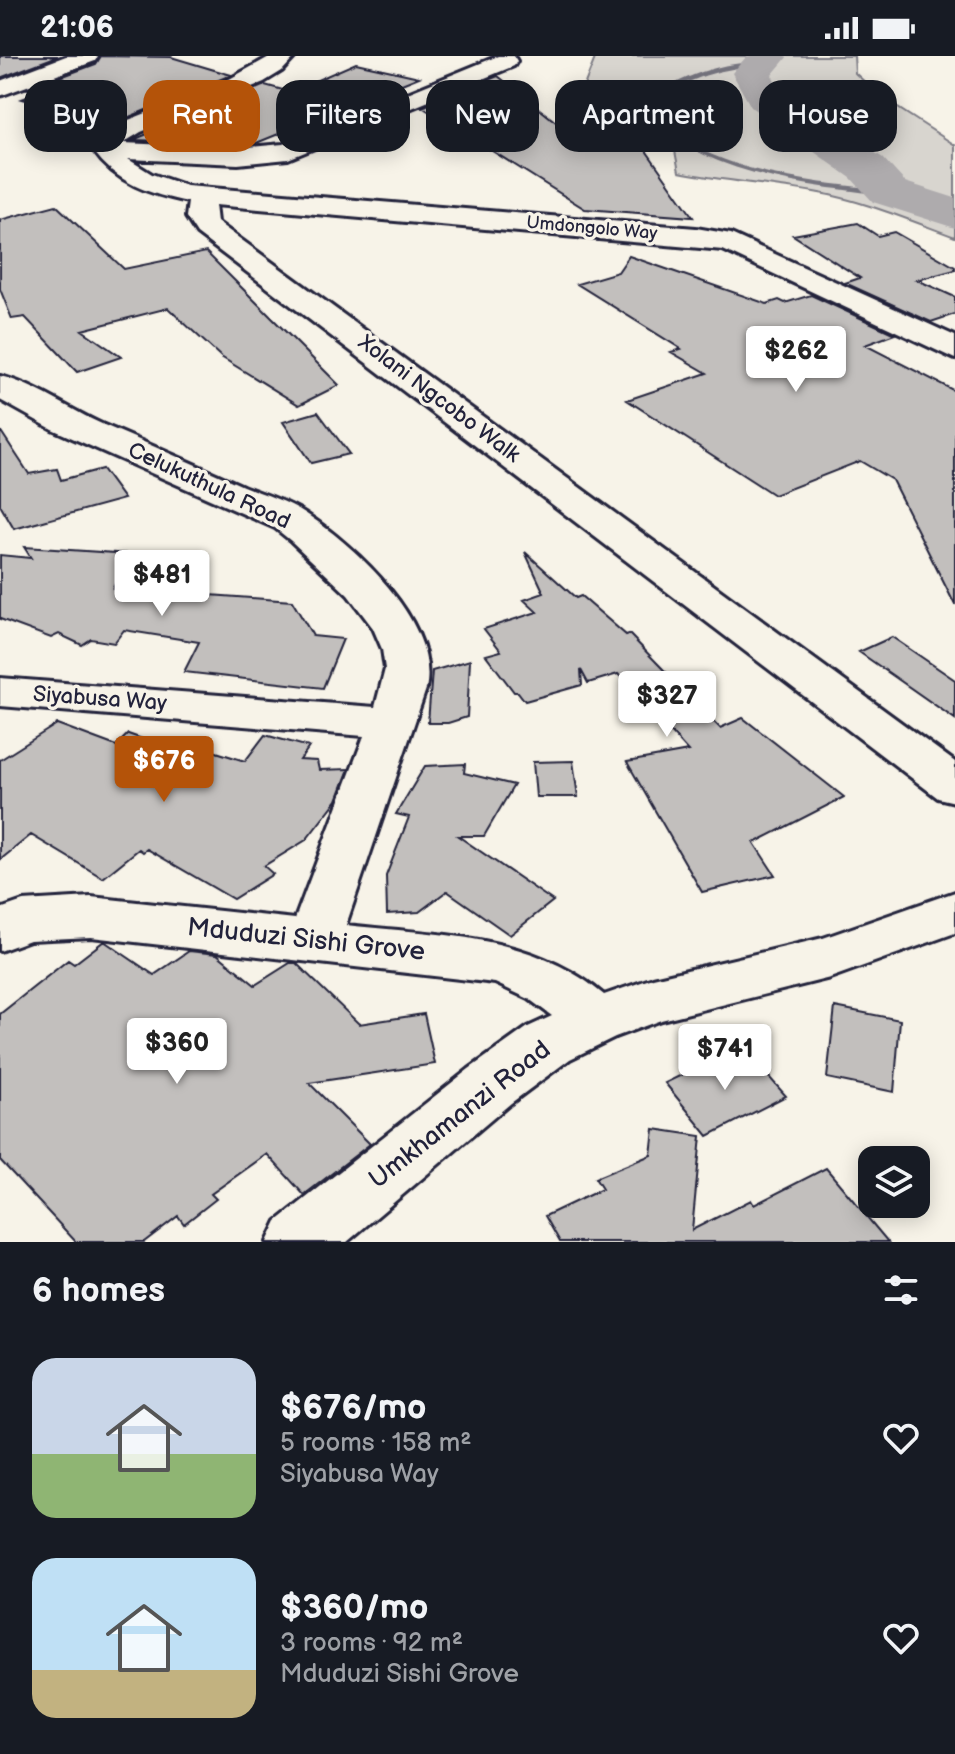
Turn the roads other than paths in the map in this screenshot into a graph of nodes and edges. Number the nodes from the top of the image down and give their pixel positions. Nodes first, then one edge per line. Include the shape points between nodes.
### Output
1 (87, 56) edge
2 (285, 56) edge
3 (506, 61) dead end
4 (0, 89) edge
5 (127, 129) edge
6 (127, 151) edge
7 (108, 152) edge
8 (204, 196) junction
9 (955, 349) edge
10 (0, 386) edge
11 (0, 692) edge
12 (392, 723) junction
13 (955, 786) edge
14 (955, 912) edge
15 (0, 931) edge
16 (314, 940) junction
17 (595, 1021) junction
18 (300, 1242) edge

1 - 4 street
2 - 5 street via 275,67
3 - 6 street via 288,151 238,156
7 - 8 street via 146,182
8 - 9 street, Umdongolo Way via 715,239 751,249
8 - 13 street, Xolani Ngcobo Walk via 200,219 207,228
10 - 12 street, Celukuthula Road via 65,421 266,508 321,545 395,627 407,669
11 - 12 street, Siyabusa Way
12 - 16 street, Celukuthula Road
14 - 17 street, Umkhamanzi Road via 830,957 653,1000
15 - 16 street, Mduduzi Sishi Grove via 23,921 91,917
16 - 17 street, Mduduzi Sishi Grove via 530,971 560,988
17 - 18 street, Umkhamanzi Road via 549,1043 490,1086

